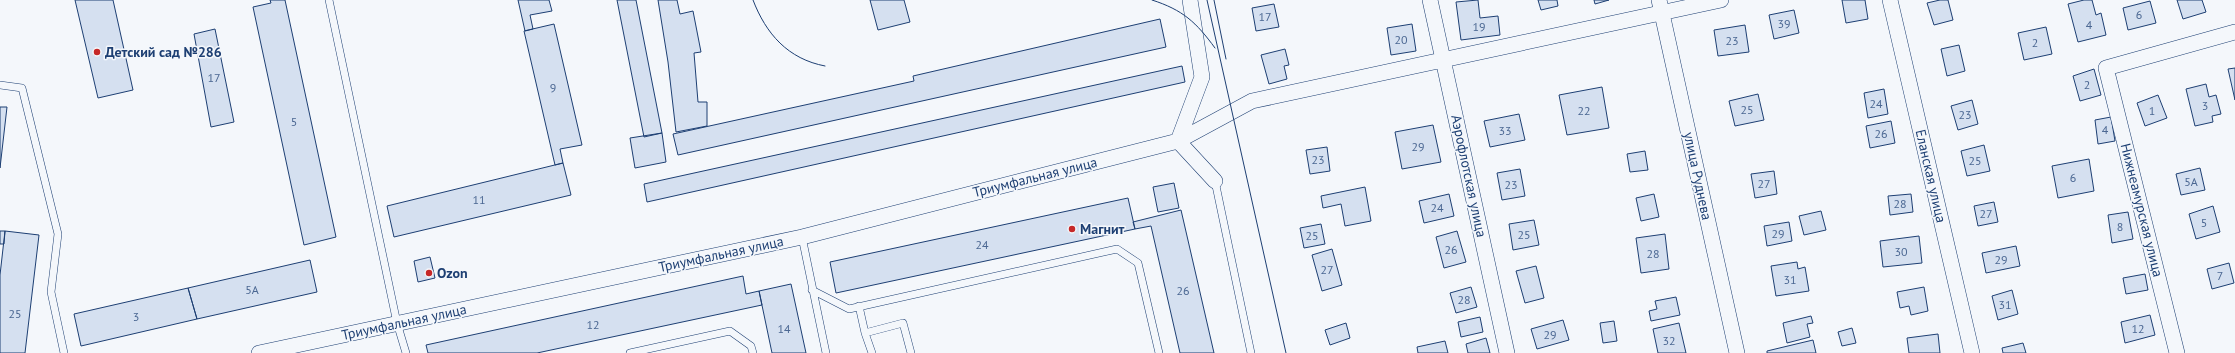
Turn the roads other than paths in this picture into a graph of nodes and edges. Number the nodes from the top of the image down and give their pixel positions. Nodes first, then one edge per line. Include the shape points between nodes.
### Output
1 (329, 0) edge
2 (1190, 0) edge
3 (1430, 0) edge
4 (1721, 0) edge
5 (1890, 0) edge
6 (1661, 6) edge
7 (2235, 32) edge
8 (1444, 60) junction
9 (0, 85) edge
10 (1178, 141) junction
11 (1215, 180) joint
12 (802, 237) junction
13 (812, 290) junction
14 (859, 306) junction
15 (398, 323) junction
16 (866, 333) junction
17 (64, 353) edge
18 (259, 353) edge
19 (406, 353) edge
20 (630, 353) edge
21 (753, 353) edge
22 (826, 353) edge
23 (872, 353) edge
24 (911, 353) edge
25 (1159, 353) edge
26 (1251, 353) edge
27 (1507, 353) edge
28 (1737, 353) edge
29 (1972, 353) edge
30 (2177, 353) edge

1 - 15 lane
2 - 10 street via 1202,77
3 - 8 street, Аэрофлотская улица
4 - 6 street, Триумфальная улица
5 - 29 street, Еланская улица
6 - 8 street, Триумфальная улица
6 - 28 street, улица Руднева
7 - 30 street, Нижнеамурская улица via 2106,68
8 - 10 street, Триумфальная улица via 1252,101
8 - 27 street, Аэрофлотская улица
9 - 17 lane via 22,88 58,234 52,292
10 - 11 street
10 - 12 street, Триумфальная улица
11 - 26 lane
12 - 13 lane
12 - 15 street, Триумфальная улица
13 - 14 lane via 849,309
13 - 22 lane
14 - 16 lane
14 - 25 lane via 1117,249 1138,263
15 - 18 street, Триумфальная улица
15 - 19 lane
16 - 23 lane
16 - 24 lane via 903,323
20 - 21 lane via 730,331 751,346

